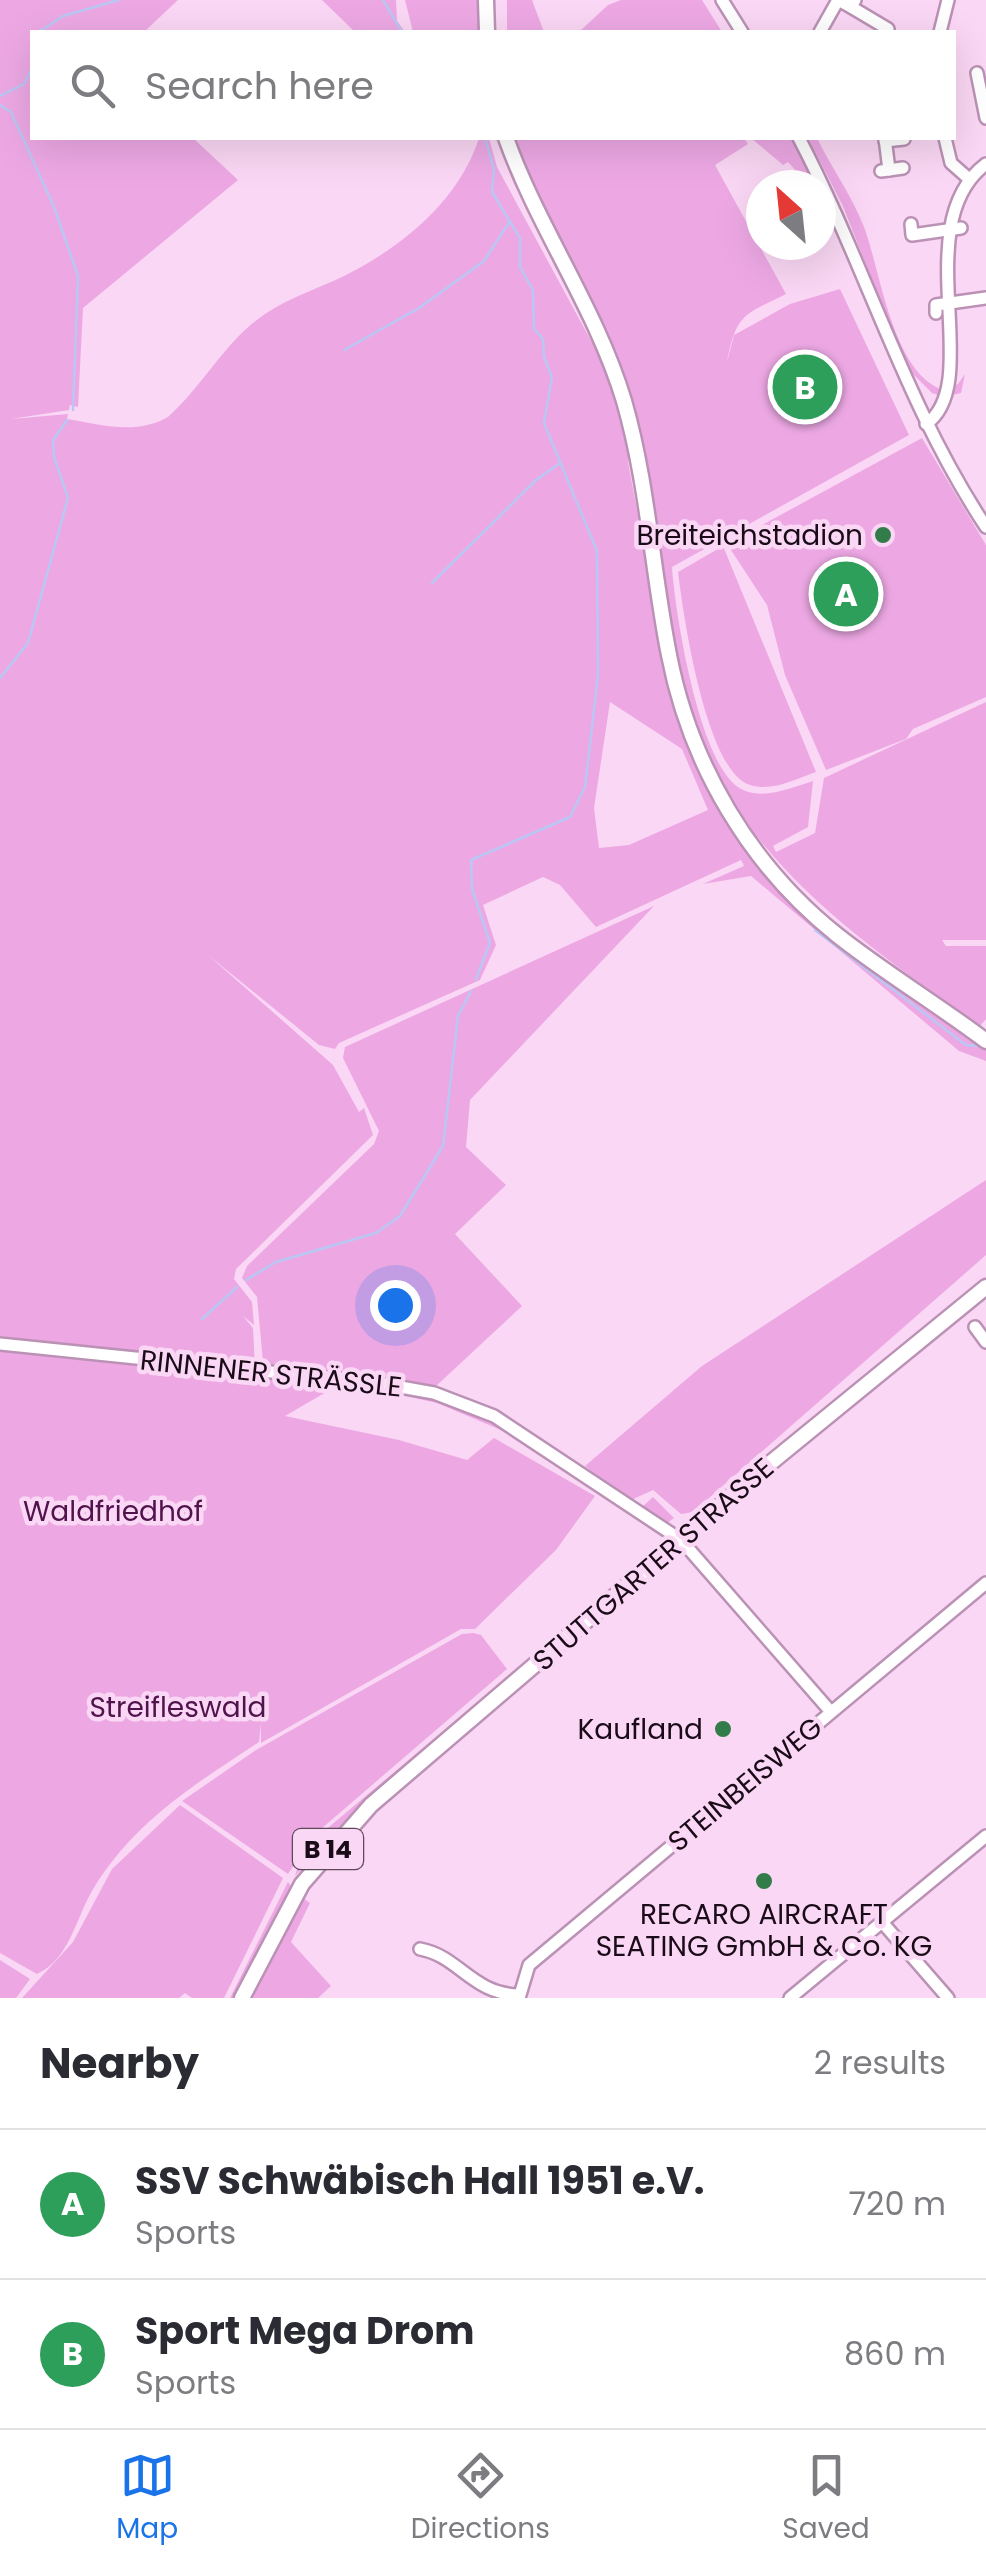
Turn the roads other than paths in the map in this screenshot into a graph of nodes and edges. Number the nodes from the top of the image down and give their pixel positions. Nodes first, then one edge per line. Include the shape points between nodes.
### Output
1 (486, 0) edge
2 (722, 0) edge
3 (838, 0) edge
4 (948, 0) edge
5 (853, 4) edge
6 (888, 29) dead end
7 (487, 30) edge
8 (741, 30) edge
9 (821, 30) edge
10 (940, 30) edge
11 (977, 73) dead end
12 (986, 118) edge
13 (507, 140) edge
14 (799, 140) edge
15 (885, 140) edge
16 (945, 140) edge
17 (986, 164) edge
18 (891, 170) dead end
19 (968, 178) junction
20 (960, 228) junction
21 (912, 235) dead end
22 (963, 246) dead end
23 (969, 281) dead end
24 (986, 298) edge
25 (972, 300) junction
26 (935, 306) dead end
27 (974, 318) dead end
28 (960, 403) dead end
29 (926, 424) junction
30 (986, 526) edge
31 (984, 1035) edge
32 (986, 1274) edge
33 (986, 1287) edge
34 (975, 1327) dead end
35 (986, 1342) edge
36 (0, 1344) edge
37 (850, 1397) junction
38 (681, 1540) junction
39 (986, 1583) edge
40 (831, 1712) junction
41 (986, 1836) edge
42 (882, 1922) junction
43 (420, 1949) dead end
44 (519, 1996) edge
45 (242, 1998) edge
46 (790, 1998) edge
47 (948, 1998) edge

1 - 7 main road
2 - 8 street
3 - 5 street
3 - 9 street
4 - 10 street
5 - 6 street
11 - 12 street
13 - 31 main road via 616,376 640,467 676,685 724,804 776,877 814,916
14 - 29 street via 844,224
15 - 18 street
16 - 19 street via 951,164
17 - 19 street
19 - 20 street
20 - 21 street
20 - 22 street
23 - 25 street
24 - 25 street
25 - 26 street
25 - 27 street
28 - 29 street
29 - 30 street
32 - 37 main road, STUTTGARTER STRASSE / B 14
33 - 37 main road, STUTTGARTER STRASSE / B 14
34 - 35 street
36 - 38 street, RINNENER STRÄSSLE via 346,1378 434,1393 494,1416
37 - 38 main road, STUTTGARTER STRASSE / B 14
38 - 40 street, RINNENER STRÄSSLE
38 - 45 main road, STUTTGARTER STRASSE / B 14 via 371,1805 319,1859
39 - 40 street, STEINBEISWEG
40 - 44 street, STEINBEISWEG via 529,1965
41 - 42 street
42 - 46 street
42 - 47 street
43 - 44 street, STEINBEISWEG via 486,1990

